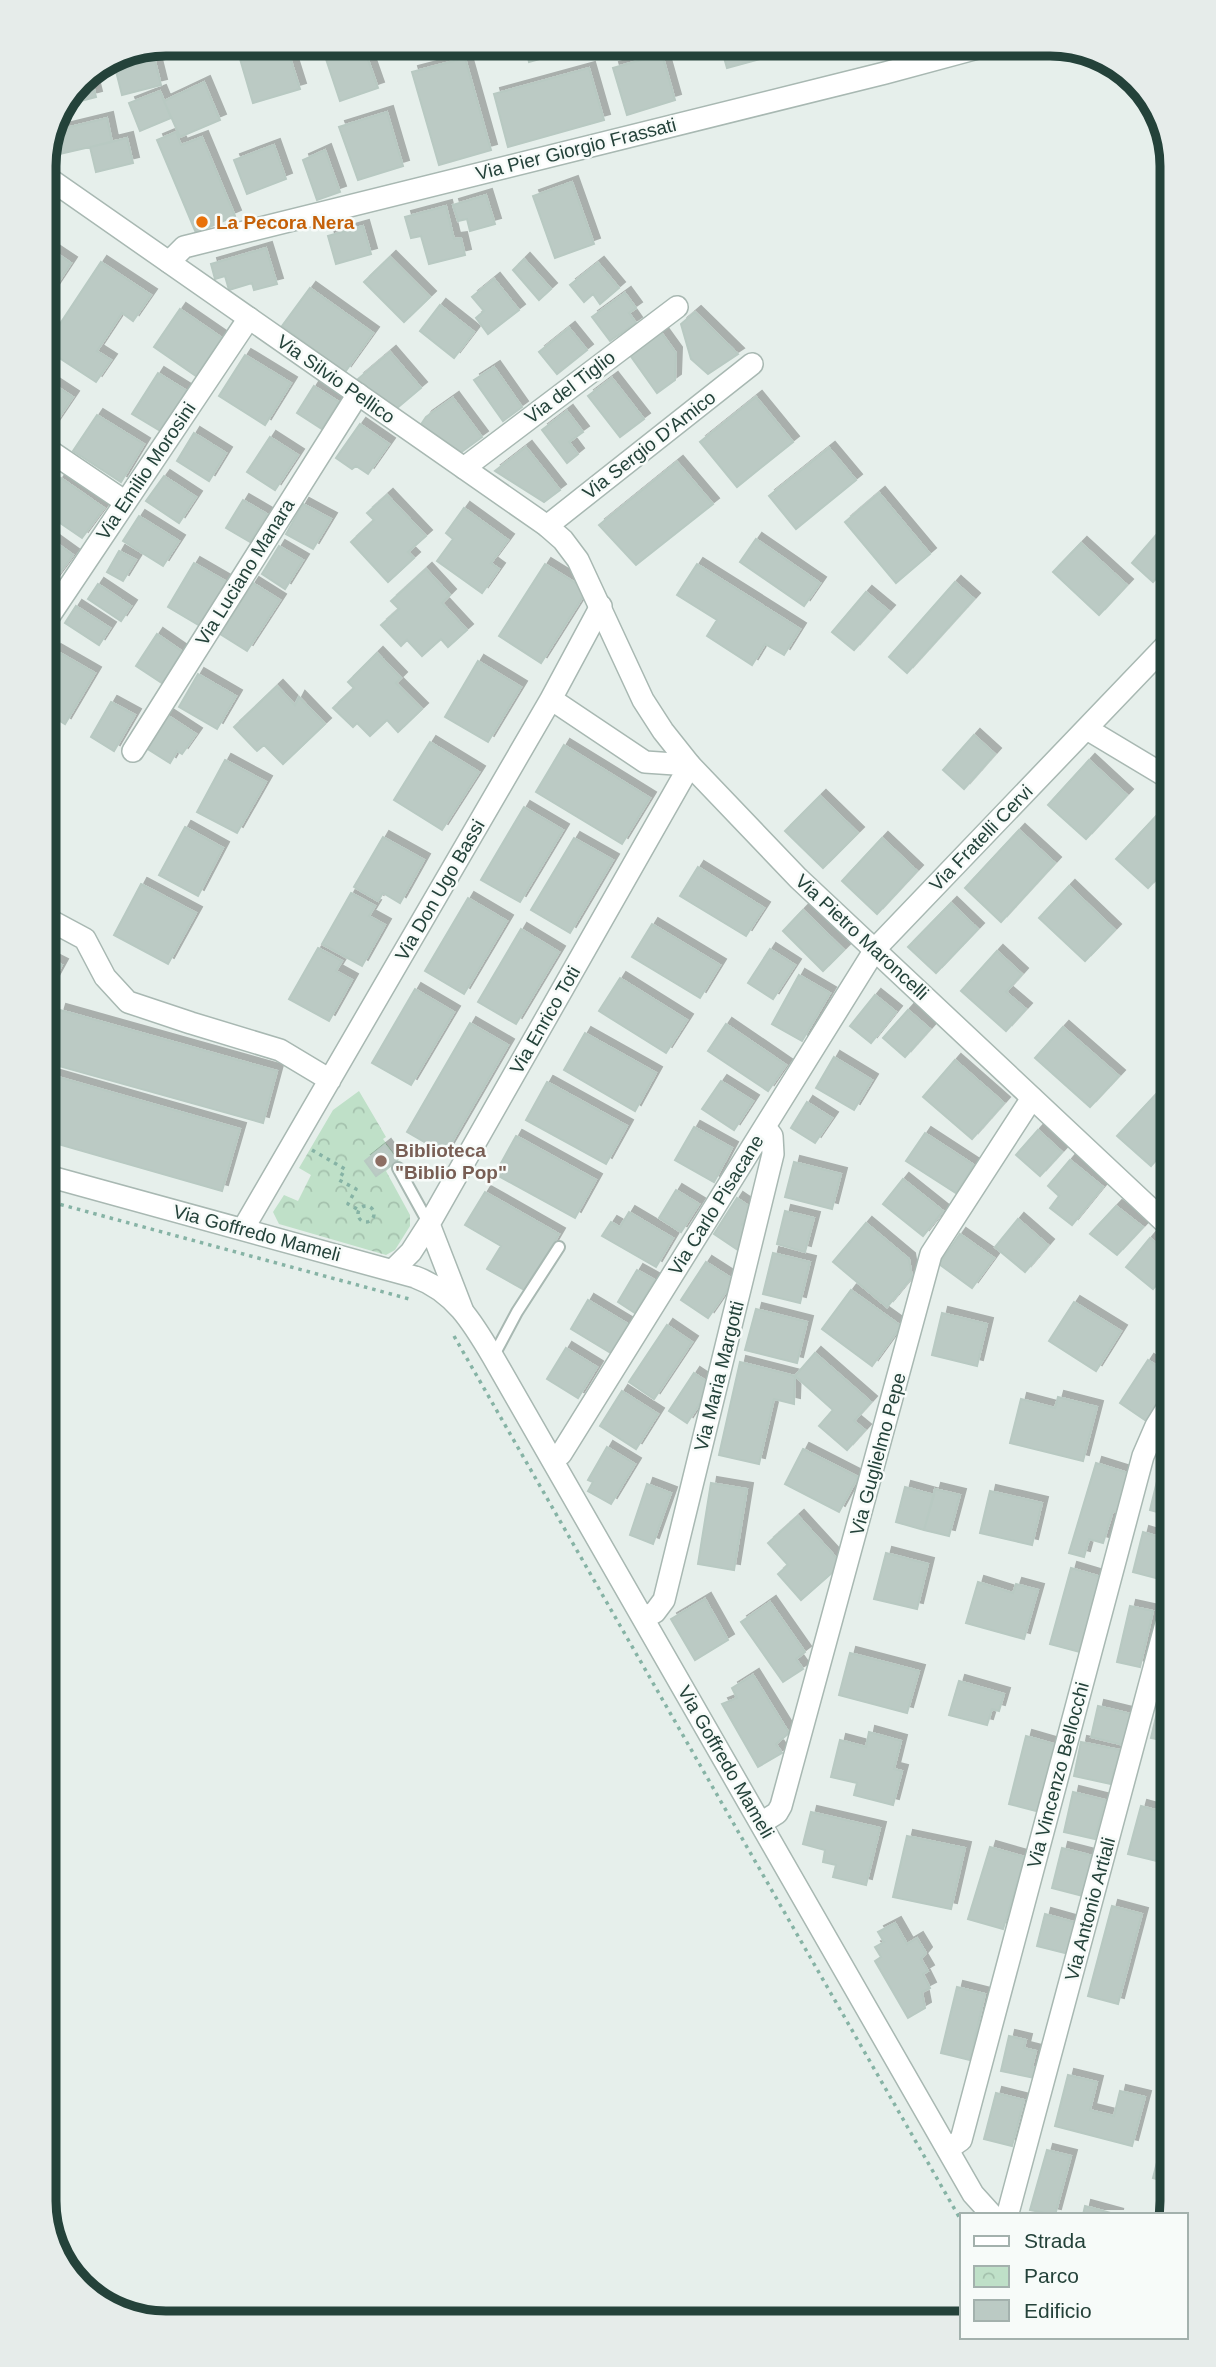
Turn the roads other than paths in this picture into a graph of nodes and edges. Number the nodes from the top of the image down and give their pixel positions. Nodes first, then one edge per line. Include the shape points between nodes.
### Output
1 (948, 56) edge
2 (56, 183) edge
3 (169, 262) junction
4 (677, 306) dead end
5 (249, 318) junction
6 (752, 364) dead end
7 (358, 394) junction
8 (56, 455) edge
9 (464, 468) junction
10 (124, 501) junction
11 (547, 526) junction
12 (56, 606) edge
13 (601, 606) junction
14 (1160, 652) edge
15 (551, 699) junction
16 (1087, 729) junction
17 (133, 751) dead end
18 (690, 765) junction
19 (1160, 773) edge
20 (56, 923) edge
21 (876, 948) junction
22 (330, 1080) junction
23 (1032, 1098) junction
24 (765, 1127) junction
25 (398, 1168) dead end
26 (56, 1178) edge
27 (1160, 1218) edge
28 (429, 1224) junction
29 (243, 1229) junction
30 (559, 1247) dead end
31 (393, 1270) junction
32 (462, 1309) junction
33 (493, 1357) junction
34 (1160, 1420) edge
35 (552, 1459) junction
36 (644, 1618) junction
37 (1160, 1646) edge
38 (761, 1823) junction
39 (948, 2149) junction
40 (990, 2213) edge
41 (1008, 2213) edge

1 - 3 street, Via Pier Giorgio Frassati via 184,247
2 - 3 street, Via Silvio Pellico
3 - 5 street, Via Silvio Pellico
4 - 9 street, Via del Tiglio
5 - 7 street, Via Silvio Pellico
5 - 10 street, Via Emilio Morosini
6 - 11 street, Via Sergio D'Amico
7 - 9 street, Via Silvio Pellico
7 - 17 street, Via Luciano Manara
8 - 10 street
9 - 11 street, Via Silvio Pellico
10 - 12 street, Via Emilio Morosini
11 - 13 street, Via Silvio Pellico via 579,560
13 - 15 street, Via Don Ugo Bassi
13 - 18 street, Via Pietro Maroncelli via 643,700
14 - 16 street, Via Fratelli Cervi
15 - 18 street via 645,762
15 - 22 street, Via Don Ugo Bassi
16 - 19 street
16 - 21 street, Via Fratelli Cervi
18 - 21 street, Via Pietro Maroncelli via 798,878
18 - 28 street, Via Enrico Toti
20 - 22 street via 85,939 105,977 128,1002 280,1049
21 - 23 street, Via Pietro Maroncelli
21 - 24 street, Via Carlo Pisacane
22 - 29 street, Via Don Ugo Bassi
23 - 27 street, Via Pietro Maroncelli
23 - 38 street, Via Guglielmo Pepe via 931,1254 781,1806
24 - 35 street, Via Carlo Pisacane via 561,1454
24 - 36 street, Via Maria Margotti via 774,1151 764,1195 664,1600
25 - 28 lane
26 - 29 street, Via Goffredo Mameli
28 - 31 street, Via Enrico Toti
28 - 32 street, Via Goffredo Mameli
29 - 31 street, Via Goffredo Mameli
30 - 33 lane
31 - 32 street, Via Goffredo Mameli via 437,1286
32 - 33 street, Via Goffredo Mameli
33 - 35 street, Via Goffredo Mameli
34 - 39 street, Via Vincenzo Bellocchi via 1143,1456 961,2140
35 - 36 street, Via Goffredo Mameli
36 - 38 street, Via Goffredo Mameli
37 - 41 street, Via Antonio Artiali
38 - 39 street, Via Goffredo Mameli
39 - 40 street, Via Goffredo Mameli via 973,2194

